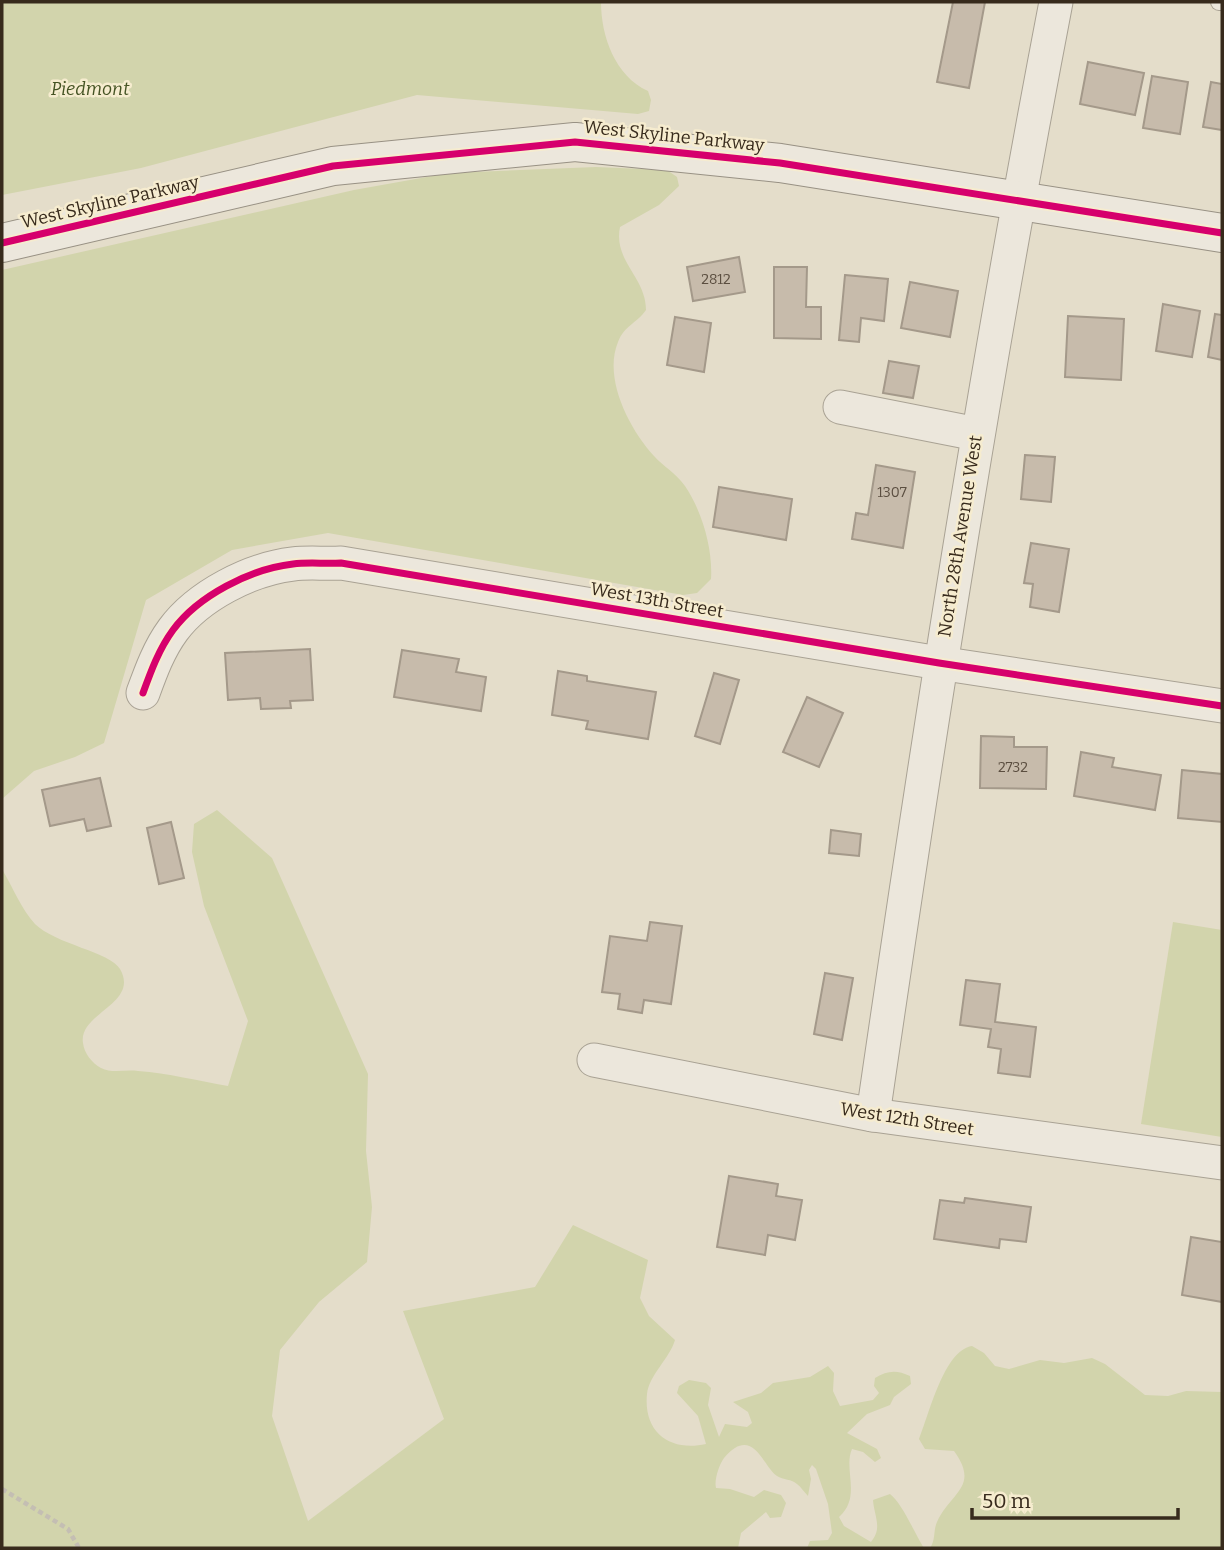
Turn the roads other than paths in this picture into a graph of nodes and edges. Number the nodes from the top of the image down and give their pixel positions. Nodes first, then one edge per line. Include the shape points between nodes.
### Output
1 (1056, 2) edge
2 (1018, 200) junction
3 (1222, 233) edge
4 (2, 243) edge
5 (840, 407) dead end
6 (977, 434) junction
7 (939, 663) junction
8 (143, 693) dead end
9 (1222, 706) edge
10 (594, 1060) dead end
11 (873, 1115) junction
12 (1222, 1163) edge

1 - 2 street, North 28th Avenue West
2 - 3 street, West Skyline Parkway
2 - 4 street, West Skyline Parkway via 780,163 575,142 333,166
2 - 6 street, North 28th Avenue West
5 - 6 street
6 - 7 street, North 28th Avenue West
7 - 8 street, West 13th Street via 341,563 293,564 241,580 188,612 159,653
7 - 9 street, West 13th Street
7 - 11 street, North 28th Avenue West
10 - 11 street, West 12th Street
11 - 12 street, West 12th Street

